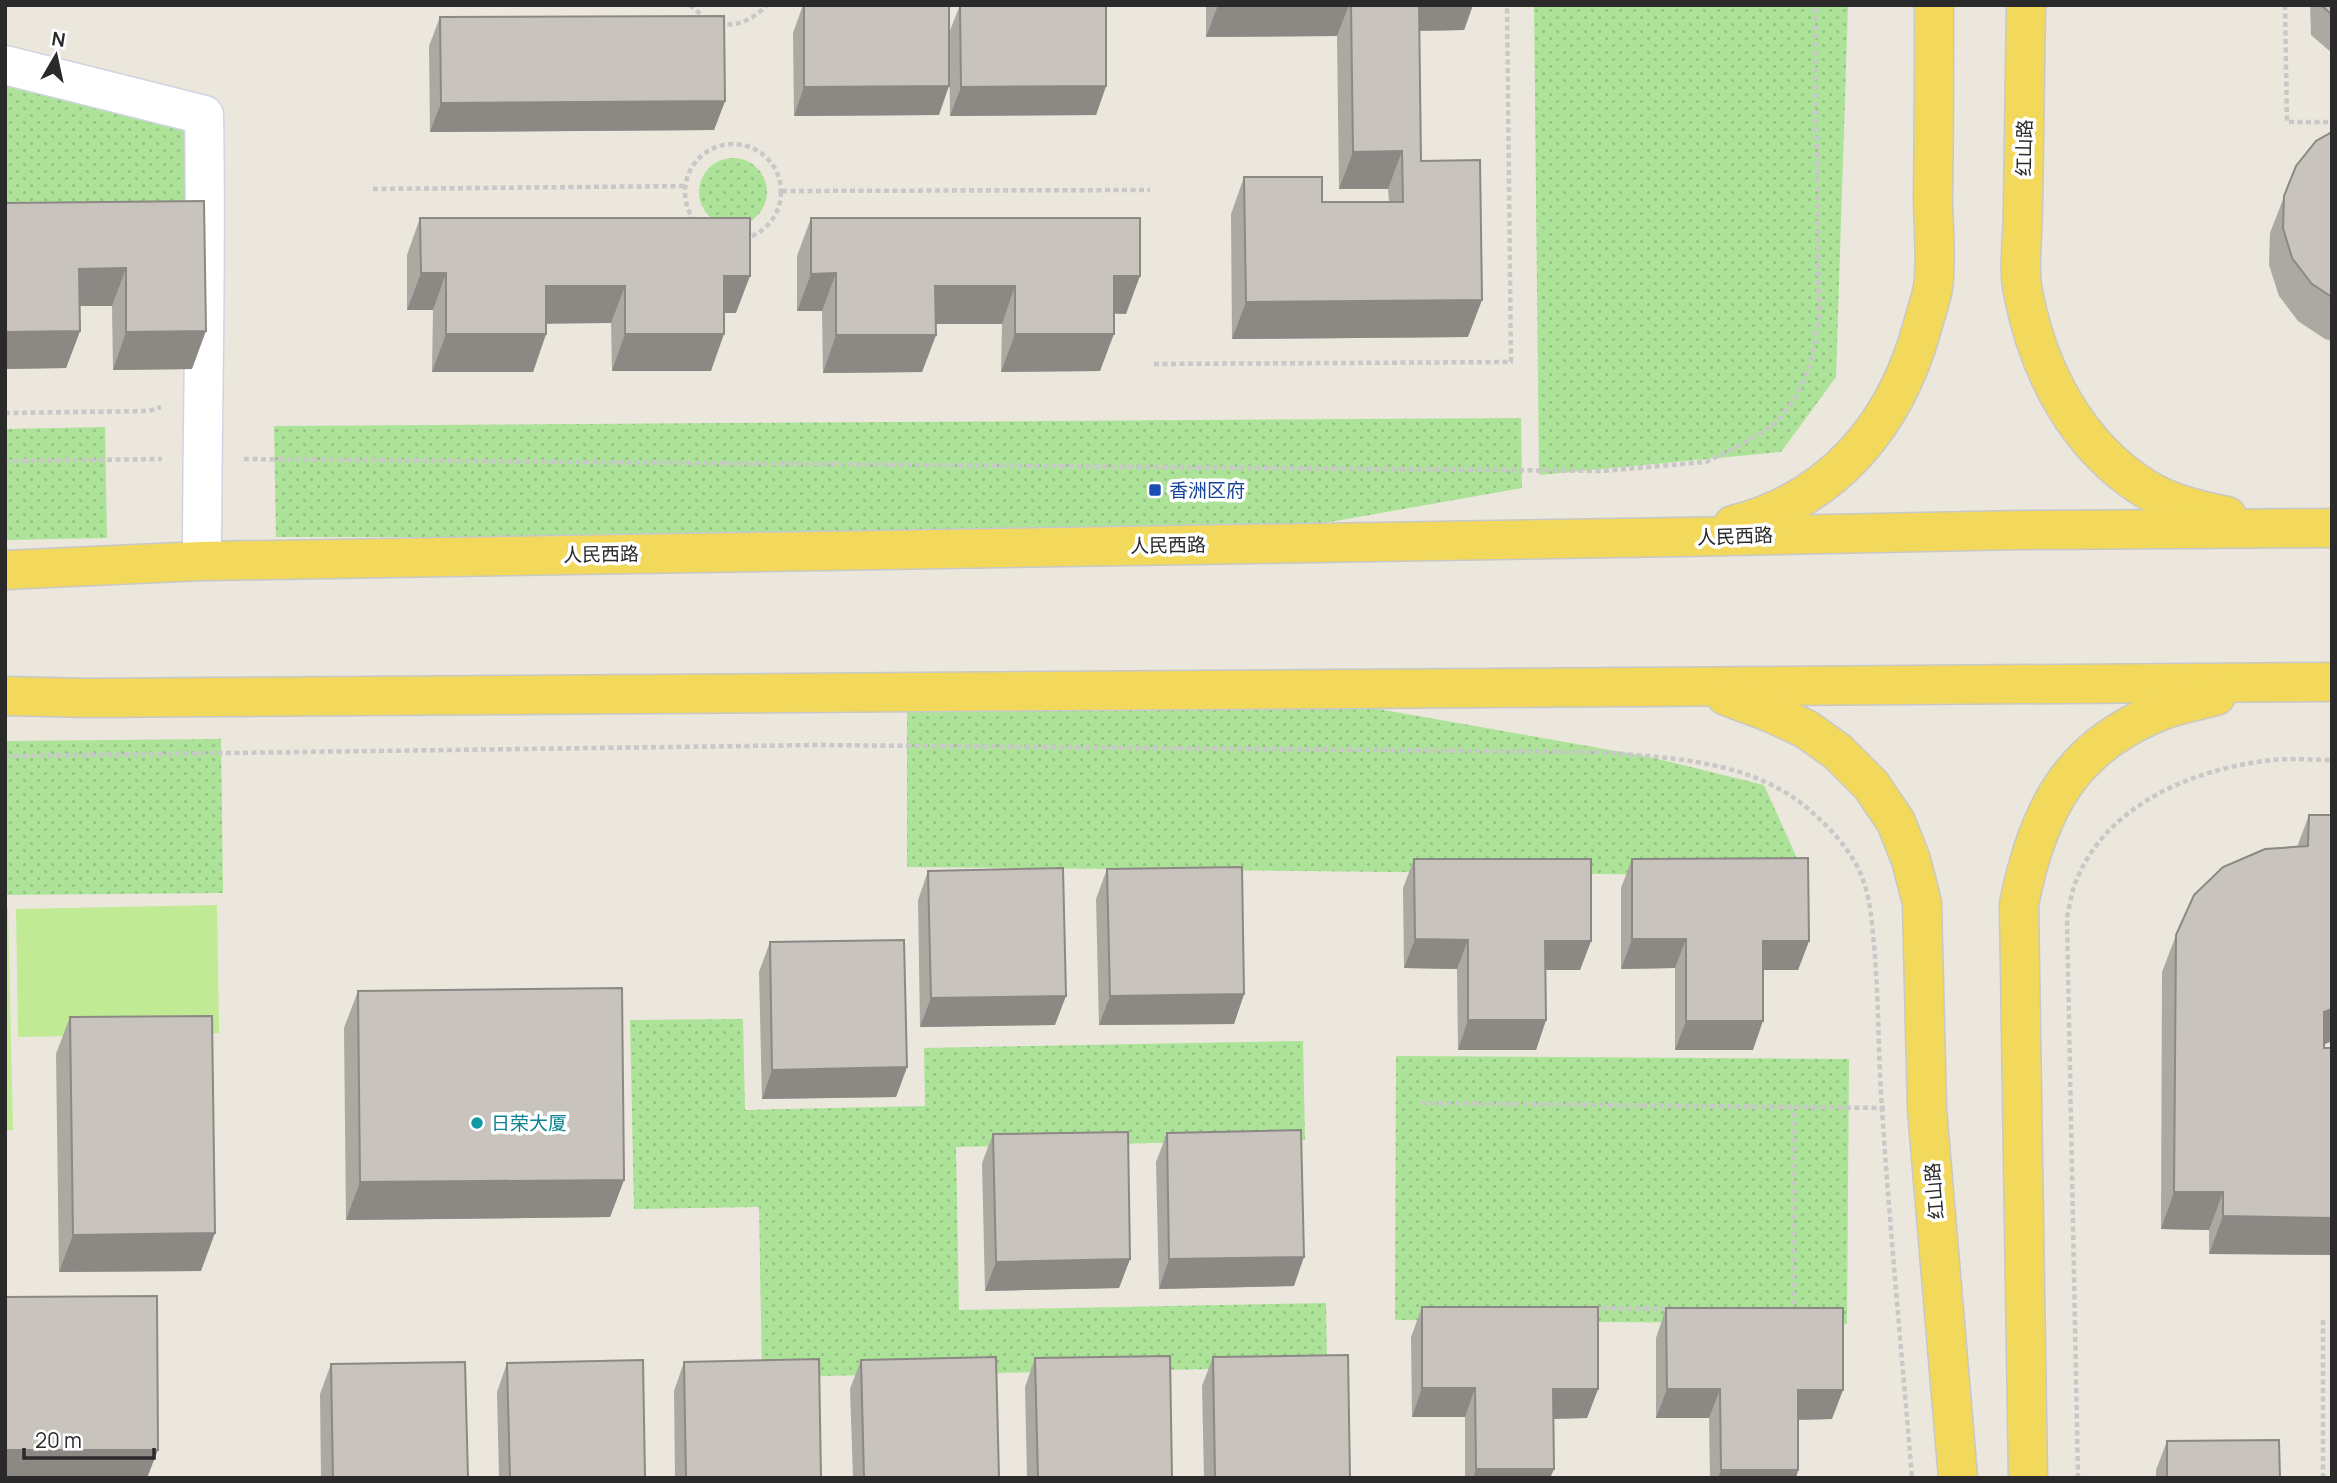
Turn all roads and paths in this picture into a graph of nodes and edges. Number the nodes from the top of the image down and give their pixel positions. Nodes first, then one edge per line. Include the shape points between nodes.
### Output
1 (690, 5) edge
2 (767, 5) edge
3 (1507, 5) edge
4 (1817, 5) edge
5 (1934, 5) edge
6 (2026, 5) edge
7 (2285, 5) edge
8 (5, 65) edge
9 (2332, 122) edge
10 (684, 186) junction
11 (373, 189) dead end
12 (1150, 190) dead end
13 (782, 191) junction
14 (1154, 364) dead end
15 (202, 393) junction
16 (5, 412) edge
17 (202, 458) junction
18 (5, 461) edge
19 (2322, 528) edge
20 (1680, 537) junction
21 (202, 561) junction
22 (5, 570) edge
23 (2318, 682) edge
24 (1686, 689) junction
25 (5, 696) edge
26 (5, 757) edge
27 (2332, 760) edge
28 (1421, 1103) dead end
29 (1794, 1107) junction
30 (1882, 1108) junction
31 (1927, 1109) junction
32 (1584, 1308) edge
33 (1682, 1309) edge
34 (1779, 1309) edge
35 (2323, 1317) dead end
36 (1912, 1478) edge
37 (1958, 1478) edge
38 (2028, 1478) edge
39 (2078, 1478) edge
40 (2323, 1478) edge

1 - 2 path via 710,21 726,25 756,17
3 - 14 path via 1511,362
4 - 17 path via 1819,317 1811,365 1794,400 1775,424 1706,462 1604,471
5 - 20 main road via 1933,287 1900,386 1851,460 1823,484 1783,507
6 - 19 main road, 红山路 via 2022,290 2039,352 2059,398 2085,436 2147,490 2195,510
7 - 9 path via 2287,122
8 - 15 lane via 204,115
10 - 11 path
10 - 13 path via 704,153 726,144 758,151 770,161
10 - 13 path via 685,202 701,229 730,241 760,233 772,221
12 - 13 path
15 - 16 path via 149,411
15 - 17 lane
17 - 18 path
17 - 21 lane
19 - 20 main road, 人民西路
20 - 21 main road, 人民西路
21 - 22 main road, 人民西路
23 - 24 main road
23 - 38 main road via 2228,692 2169,709 2121,730 2084,758 2058,791 2038,831 2019,904
24 - 25 main road
24 - 31 main road, 红山路 via 1731,698 1806,729 1871,785 1896,822 1922,903
26 - 30 path via 817,745 1597,752 1685,758 1760,778 1792,797 1814,814 1850,856 1864,881 1870,905
27 - 39 path via 2273,760 2185,780 2140,803 2106,834 2074,886 2067,918
28 - 29 path
29 - 30 path
29 - 34 path via 1793,1309
30 - 31 path
30 - 36 path
31 - 37 main road, 红山路
32 - 33 path
35 - 40 path

